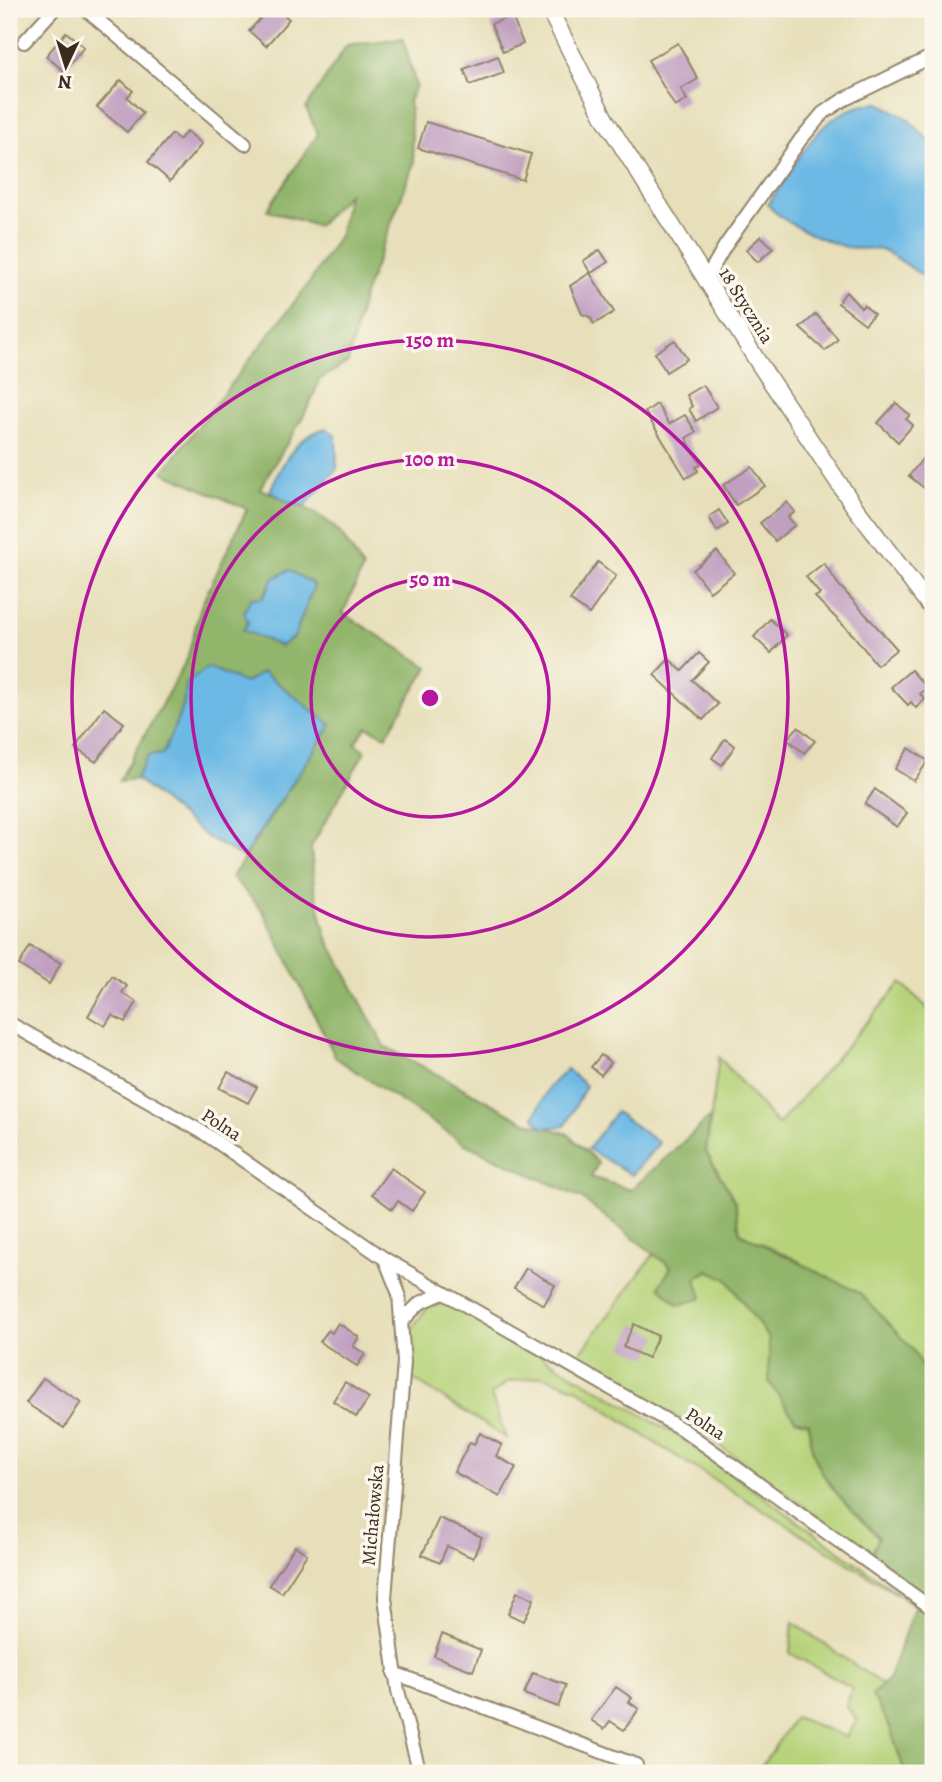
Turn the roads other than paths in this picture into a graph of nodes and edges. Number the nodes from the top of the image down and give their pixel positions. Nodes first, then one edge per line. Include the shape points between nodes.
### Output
1 (54, 9) edge
2 (85, 9) edge
3 (549, 9) edge
4 (24, 42) dead end
5 (933, 56) edge
6 (245, 144) dead end
7 (706, 279) junction
8 (933, 610) edge
9 (9, 1023) edge
10 (385, 1259) junction
11 (443, 1293) junction
12 (401, 1322) junction
13 (933, 1609) edge
14 (394, 1673) junction
15 (636, 1765) dead end
16 (421, 1773) edge

1 - 4 street
2 - 6 street
3 - 7 street, 18 Stycznia via 605,119
5 - 7 street via 823,113
7 - 8 street, 18 Stycznia via 854,506
9 - 10 street, Polna via 204,1133
10 - 11 street, Polna
10 - 12 street, Michałowska via 399,1294
11 - 12 street via 420,1303
11 - 13 street, Polna via 685,1431
12 - 14 street, Michałowska via 404,1363 385,1598
14 - 15 street
14 - 16 street, Michałowska

